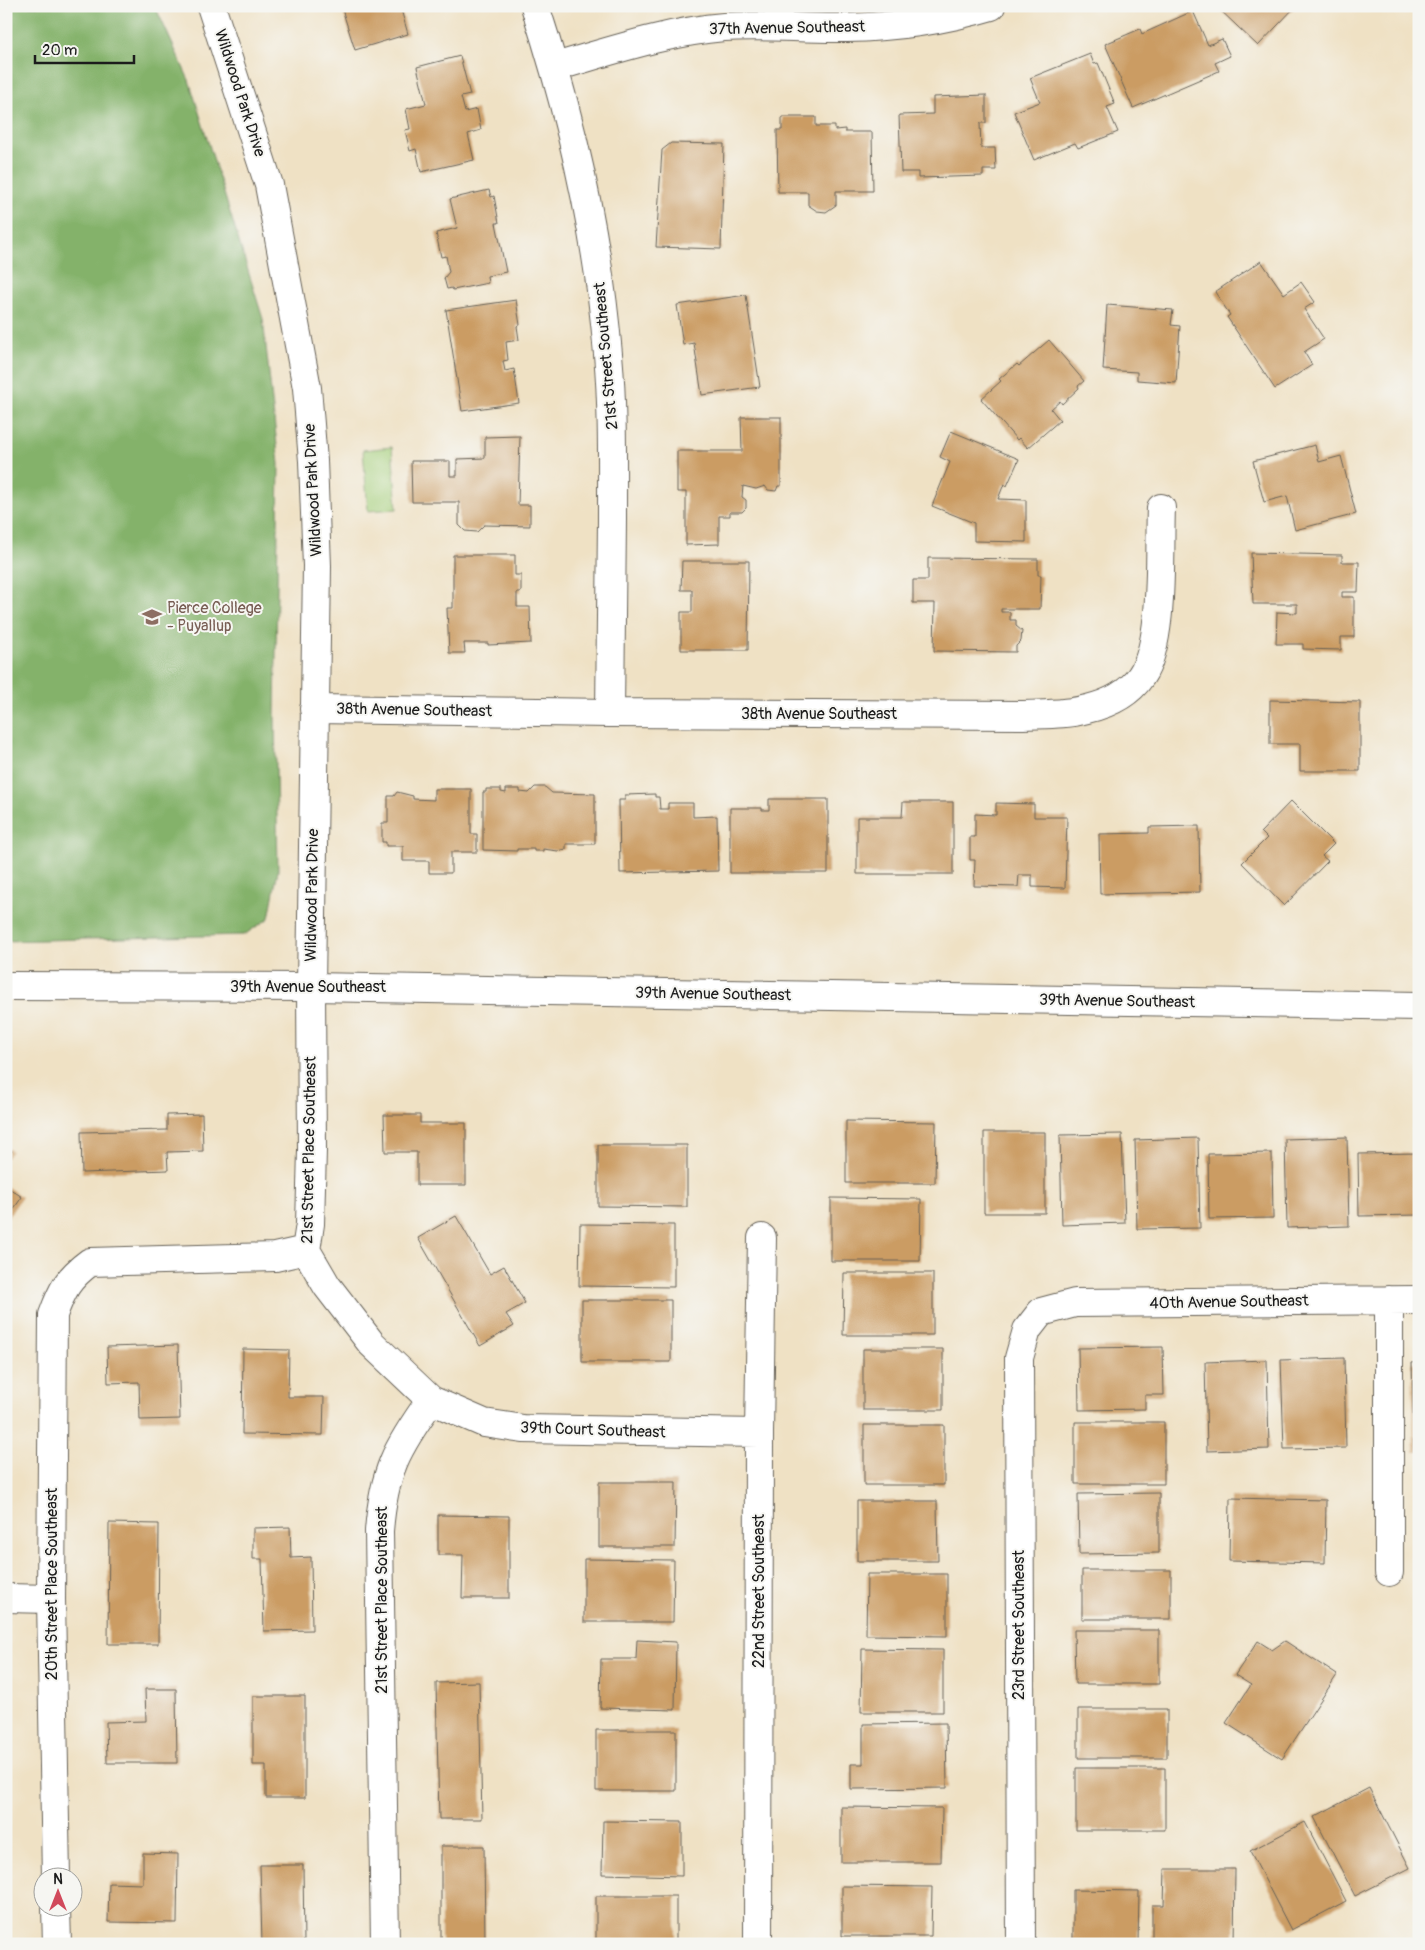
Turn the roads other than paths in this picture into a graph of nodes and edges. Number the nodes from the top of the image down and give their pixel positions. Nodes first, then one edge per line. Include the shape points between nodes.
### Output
1 (211, 6) edge
2 (535, 6) edge
3 (992, 6) edge
4 (555, 67) junction
5 (1161, 508) dead end
6 (314, 709) junction
7 (610, 713) junction
8 (6, 986) edge
9 (311, 987) junction
10 (1419, 1006) edge
11 (762, 1238) dead end
12 (306, 1250) junction
13 (1389, 1300) junction
14 (1419, 1300) edge
15 (1041, 1312) joint
16 (431, 1400) junction
17 (759, 1433) junction
18 (1389, 1572) dead end
19 (6, 1598) edge
20 (51, 1599) junction
21 (56, 1868) edge
22 (56, 1918) edge
23 (57, 1944) edge
24 (385, 1944) edge
25 (758, 1944) edge
26 (1021, 1944) edge

1 - 6 street, Wildwood Park Drive via 269,185 307,388 317,566
2 - 4 street, 21st Street Southeast
3 - 4 street, 37th Avenue Southeast via 929,21 887,26 698,29 663,35
4 - 7 street, 21st Street Southeast via 589,210 608,354 613,427
5 - 7 street, 38th Avenue Southeast via 1157,616 1150,656 1134,684 1110,701 1069,712 1023,715
6 - 7 street, 38th Avenue Southeast
6 - 9 street, Wildwood Park Drive
8 - 9 street, 39th Avenue Southeast
9 - 10 street, 39th Avenue Southeast
9 - 12 street, 21st Street Place Southeast via 312,1150
11 - 17 street, 22nd Street Southeast
12 - 16 street, 21st Street Place Southeast via 327,1286 371,1343
12 - 20 street, 20th Street Place Southeast via 275,1257 90,1262 75,1273 61,1291 53,1315
13 - 14 street, 40th Avenue Southeast
13 - 15 street, 40th Avenue Southeast via 1075,1303
13 - 18 street
15 - 26 street, 23rd Street Southeast via 1027,1330 1018,1358
16 - 17 street, 39th Court Southeast via 484,1423 523,1430
16 - 24 street, 21st Street Place Southeast via 406,1436 390,1467 381,1507
17 - 25 street, 22nd Street Southeast
19 - 20 street
20 - 21 street, 20th Street Place Southeast
22 - 23 street

